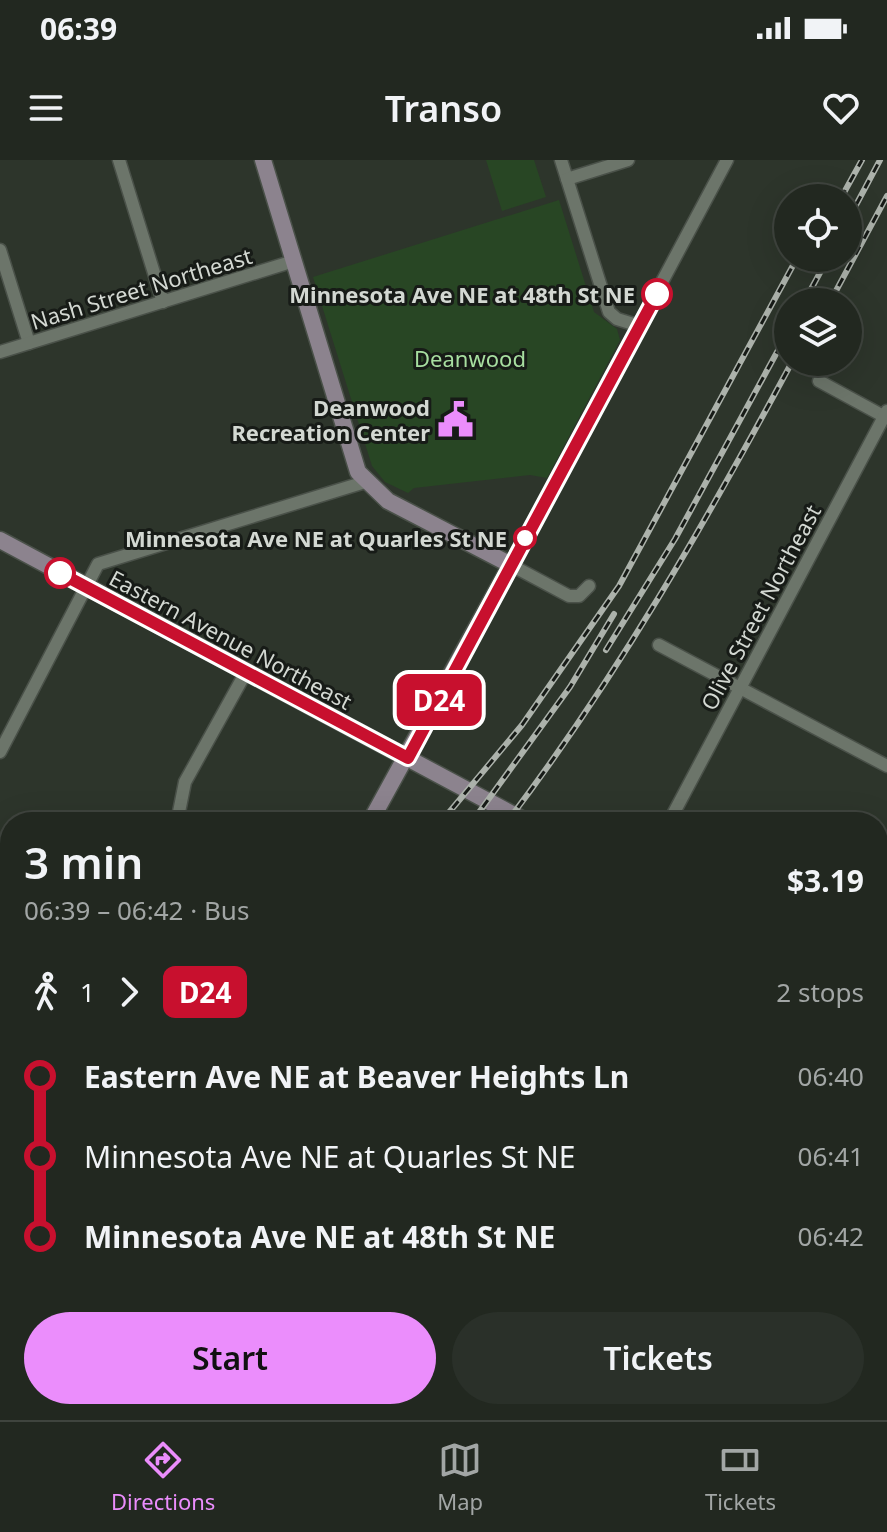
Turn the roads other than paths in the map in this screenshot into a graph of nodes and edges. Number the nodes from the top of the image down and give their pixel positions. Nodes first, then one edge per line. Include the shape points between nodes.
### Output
1 (119, 160) edge
2 (263, 160) edge
3 (561, 160) edge
4 (628, 160) edge
5 (727, 160) edge
6 (567, 179) junction
7 (0, 250) edge
8 (294, 261) junction
9 (163, 302) junction
10 (640, 326) junction
11 (29, 343) junction
12 (0, 352) edge
13 (819, 381) dead end
14 (886, 415) edge
15 (365, 482) junction
16 (0, 540) edge
17 (511, 565) junction
18 (85, 586) junction
19 (589, 586) dead end
20 (659, 645) dead end
21 (246, 672) junction
22 (740, 688) junction
23 (0, 752) edge
24 (408, 758) junction
25 (887, 766) edge
26 (179, 812) edge
27 (376, 812) edge
28 (508, 812) edge
29 (674, 812) edge

1 - 9 street
2 - 8 street
3 - 6 street
4 - 6 street
5 - 10 street
6 - 10 street via 609,312
7 - 11 street
8 - 9 street, Nash Street Northeast
8 - 15 street
9 - 11 street, Nash Street Northeast
10 - 17 street
11 - 12 street, Nash Street Northeast
13 - 14 street
14 - 22 street, Olive Street Northeast
15 - 17 street via 388,501
15 - 18 street via 98,564
16 - 18 street, Eastern Avenue Northeast
17 - 19 street via 569,596 579,596
17 - 24 street
18 - 21 street, Eastern Avenue Northeast
18 - 23 street
20 - 22 street
21 - 24 street, Eastern Avenue Northeast
21 - 26 street via 185,782
22 - 25 street
22 - 29 street, Olive Street Northeast
24 - 27 street
24 - 28 street, Eastern Avenue Northeast

